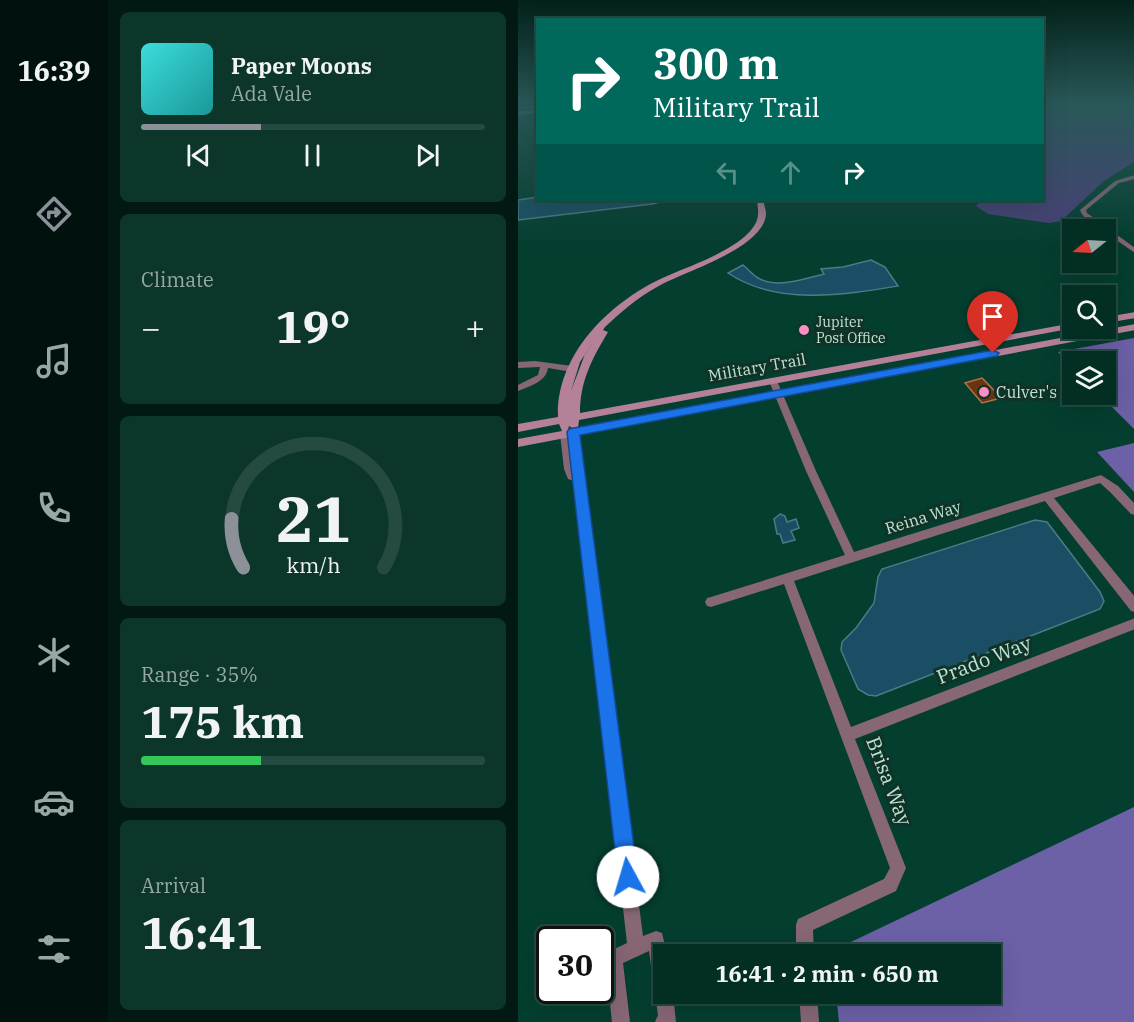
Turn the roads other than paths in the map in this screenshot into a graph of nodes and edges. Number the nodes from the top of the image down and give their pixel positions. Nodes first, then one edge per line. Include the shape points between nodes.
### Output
1 (1134, 170) edge
2 (1134, 177) edge
3 (1125, 180) junction
4 (760, 201) edge
5 (767, 201) edge
6 (1091, 219) edge
7 (1116, 238) edge
8 (1134, 251) edge
9 (1134, 315) edge
10 (1116, 318) edge
11 (1134, 327) edge
12 (1062, 328) edge
13 (518, 365) edge
14 (572, 369) junction
15 (544, 370) junction
16 (773, 381) junction
17 (518, 388) edge
18 (778, 394) junction
19 (568, 419) junction
20 (518, 428) edge
21 (569, 433) junction
22 (518, 443) edge
23 (1047, 496) junction
24 (1134, 511) edge
25 (851, 557) junction
26 (787, 578) junction
27 (711, 602) dead end
28 (1134, 607) edge
29 (1134, 623) edge
30 (847, 735) junction
31 (657, 944) edge
32 (805, 944) edge
33 (636, 948) junction
34 (666, 1004) edge
35 (809, 1004) edge
36 (621, 1022) edge
37 (664, 1022) edge
38 (810, 1022) edge

1 - 3 street via 1126,174
2 - 3 street
3 - 6 street via 1116,182 1082,212
4 - 14 main road via 762,216 747,238 728,252 656,284 623,306 597,330
5 - 19 main road via 770,216 765,227 744,248 656,290 604,332 590,354
7 - 8 street
9 - 10 main road
11 - 18 main road, Military Trail
12 - 16 main road, Military Trail
13 - 15 street via 535,364
14 - 15 street
14 - 19 main road via 562,405
15 - 17 street via 541,376
16 - 18 street
16 - 19 main road, Military Trail
18 - 21 main road, Military Trail
18 - 25 street
19 - 20 main road, Military Trail
19 - 21 main road
21 - 22 main road, Military Trail
21 - 33 street via 569,469 579,479
23 - 24 street, Reina Way via 1101,479
23 - 25 street, Reina Way
23 - 28 street
25 - 26 street, Reina Way
26 - 27 street, Reina Way
26 - 30 street, Brisa Way
29 - 30 street, Prado Way
30 - 32 street, Brisa Way via 898,868 890,885 804,925
31 - 33 street via 656,939
33 - 36 street via 614,958
34 - 37 street via 668,1020
35 - 38 street

